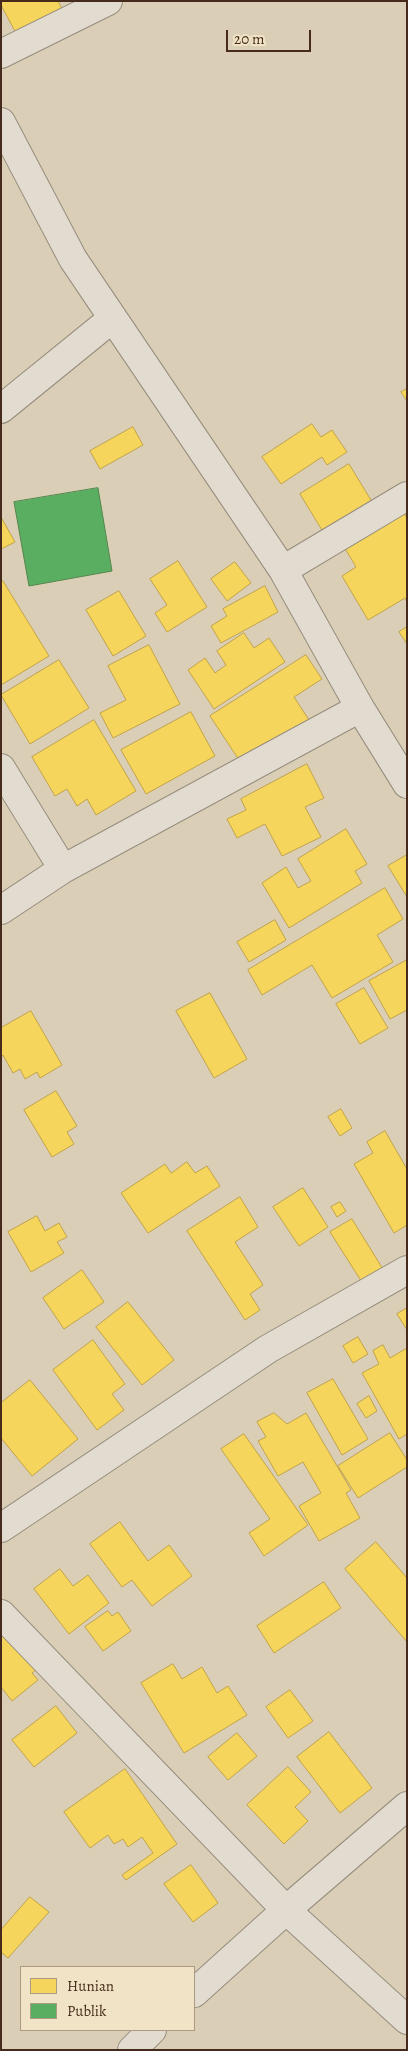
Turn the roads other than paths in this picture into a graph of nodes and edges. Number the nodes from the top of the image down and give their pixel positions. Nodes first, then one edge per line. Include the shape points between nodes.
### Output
1 (108, 1) edge
2 (1, 54) edge
3 (1, 122) edge
4 (112, 318) junction
5 (1, 409) edge
6 (407, 496) edge
7 (284, 570) junction
8 (360, 708) junction
9 (1, 768) edge
10 (407, 784) edge
11 (63, 869) junction
12 (1, 910) edge
13 (407, 1270) edge
14 (1, 1528) edge
15 (1, 1614) edge
16 (407, 1806) edge
17 (286, 1910) junction
18 (195, 1992) edge
19 (407, 2020) edge
20 (151, 2031) edge
21 (132, 2050) edge

1 - 2 street
3 - 4 street via 73,259
4 - 5 street
4 - 7 street
6 - 7 street
7 - 8 street
8 - 10 street
8 - 11 street
9 - 11 street
11 - 12 street
13 - 14 street via 268,1349
15 - 17 street
16 - 17 street
17 - 18 street
17 - 19 street
20 - 21 street

